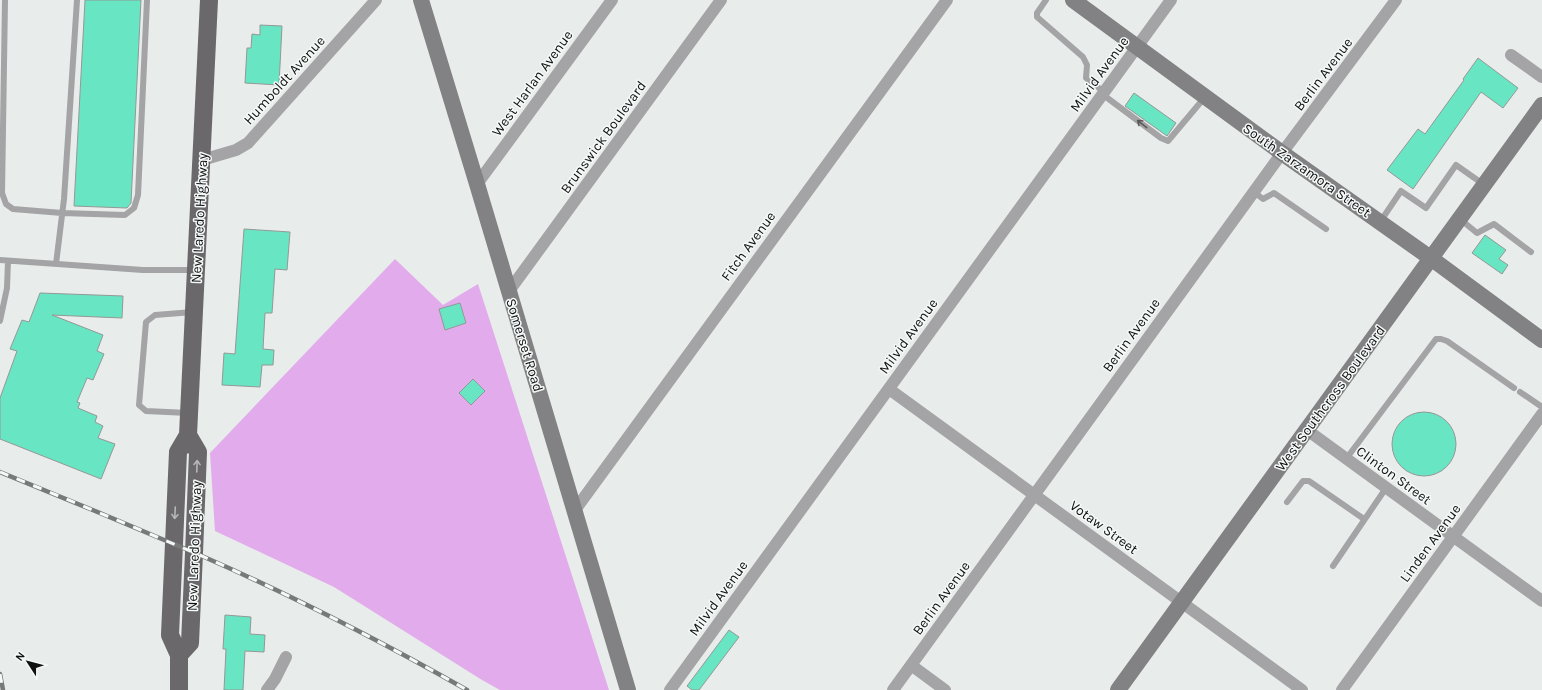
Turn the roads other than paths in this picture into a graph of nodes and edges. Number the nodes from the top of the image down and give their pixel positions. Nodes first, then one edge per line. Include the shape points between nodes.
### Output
1 (5, 0) edge
2 (78, 0) edge
3 (147, 0) edge
4 (209, 0) edge
5 (376, 0) edge
6 (421, 0) edge
7 (612, 0) edge
8 (721, 0) edge
9 (947, 0) edge
10 (1046, 0) edge
11 (1073, 0) edge
12 (1171, 0) edge
13 (1396, 0) edge
14 (1137, 47) junction
15 (1511, 55) dead end
16 (1542, 77) edge
17 (1103, 93) junction
18 (1205, 97) junction
19 (1542, 105) edge
20 (1282, 153) junction
21 (202, 160) junction
22 (477, 184) junction
23 (1484, 185) junction
24 (1254, 192) junction
25 (62, 213) junction
26 (1460, 219) junction
27 (1380, 222) junction
28 (1326, 229) dead end
29 (1531, 252) dead end
30 (1432, 259) junction
31 (0, 260) edge
32 (8, 260) junction
33 (56, 264) junction
34 (196, 270) junction
35 (509, 291) junction
36 (194, 312) junction
37 (1, 314) edge
38 (0, 321) edge
39 (1542, 340) edge
40 (889, 388) junction
41 (1514, 388) dead end
42 (1520, 392) dead end
43 (1542, 407) edge
44 (189, 413) junction
45 (1542, 414) edge
46 (1307, 430) junction
47 (1346, 459) junction
48 (1386, 488) junction
49 (1034, 494) junction
50 (1287, 502) dead end
51 (575, 510) junction
52 (1364, 519) junction
53 (1453, 537) junction
54 (1333, 566) dead end
55 (1542, 601) edge
56 (1182, 602) junction
57 (286, 657) dead end
58 (911, 665) junction
59 (179, 690) edge
60 (267, 690) edge
61 (628, 690) edge
62 (670, 690) edge
63 (893, 690) edge
64 (945, 690) edge
65 (1118, 690) edge
66 (1302, 690) edge
67 (1342, 690) edge

1 - 25 lane via 2,192 6,204 13,209
2 - 25 lane
3 - 25 lane via 138,195 134,208 125,215
4 - 21 main road, New Laredo Highway
5 - 21 street, Humboldt Avenue via 248,143 236,150
6 - 22 main road, Somerset Road
7 - 22 street, West Harlan Avenue
8 - 35 street, Brunswick Boulevard
9 - 51 street, Fitch Avenue
10 - 17 lane via 1037,17 1083,57 1087,65 1086,78
11 - 14 main road, South Zarzamora Street
12 - 14 street, Milvid Avenue
13 - 20 street, Berlin Avenue
14 - 17 street, Milvid Avenue
14 - 18 main road, South Zarzamora Street
15 - 16 street
18 -> 17 lane via 1168,141
17 - 40 street, Milvid Avenue
18 - 20 main road, South Zarzamora Street
19 - 23 main road, West Southcross Boulevard
20 - 24 street, Berlin Avenue
20 - 27 main road, South Zarzamora Street
21 - 34 main road, New Laredo Highway
22 - 35 main road, Somerset Road
23 - 26 main road, West Southcross Boulevard
23 - 27 lane via 1456,165 1426,208 1401,191
24 - 28 lane via 1263,199 1274,193
24 - 49 street, Berlin Avenue
25 - 33 lane
26 - 29 lane via 1477,233 1494,224
26 - 30 main road, West Southcross Boulevard
27 - 30 main road, South Zarzamora Street
30 - 39 main road, South Zarzamora Street
30 - 46 main road, West Southcross Boulevard
31 - 32 lane
32 - 33 lane
32 - 37 lane via 7,288
33 - 34 lane via 143,270
34 - 36 main road, New Laredo Highway
35 - 51 main road, Somerset Road
36 - 44 main road, New Laredo Highway
36 - 44 lane via 155,315 146,322 139,405 146,411
37 - 38 lane
40 - 49 street, Votaw Street
40 - 62 street, Milvid Avenue
41 - 47 lane via 1447,341 1436,340
42 - 43 lane
44 - 59 main road, New Laredo Highway via 188,435 178,452 173,544 170,635 179,656
45 - 53 street, Linden Avenue
46 - 47 street, Clinton Street
46 - 56 main road, West Southcross Boulevard
47 - 48 street, Clinton Street
48 - 52 lane
48 - 53 street, Clinton Street
49 - 56 street, Votaw Street
49 - 58 street, Berlin Avenue
50 - 52 lane via 1303,481 1309,481
51 - 61 main road, Somerset Road
52 - 54 lane
53 - 55 street, Clinton Street
53 - 67 street, Linden Avenue
56 - 65 main road, West Southcross Boulevard
56 - 66 street, Votaw Street
57 - 60 street
58 - 63 street, Berlin Avenue
58 - 64 street

